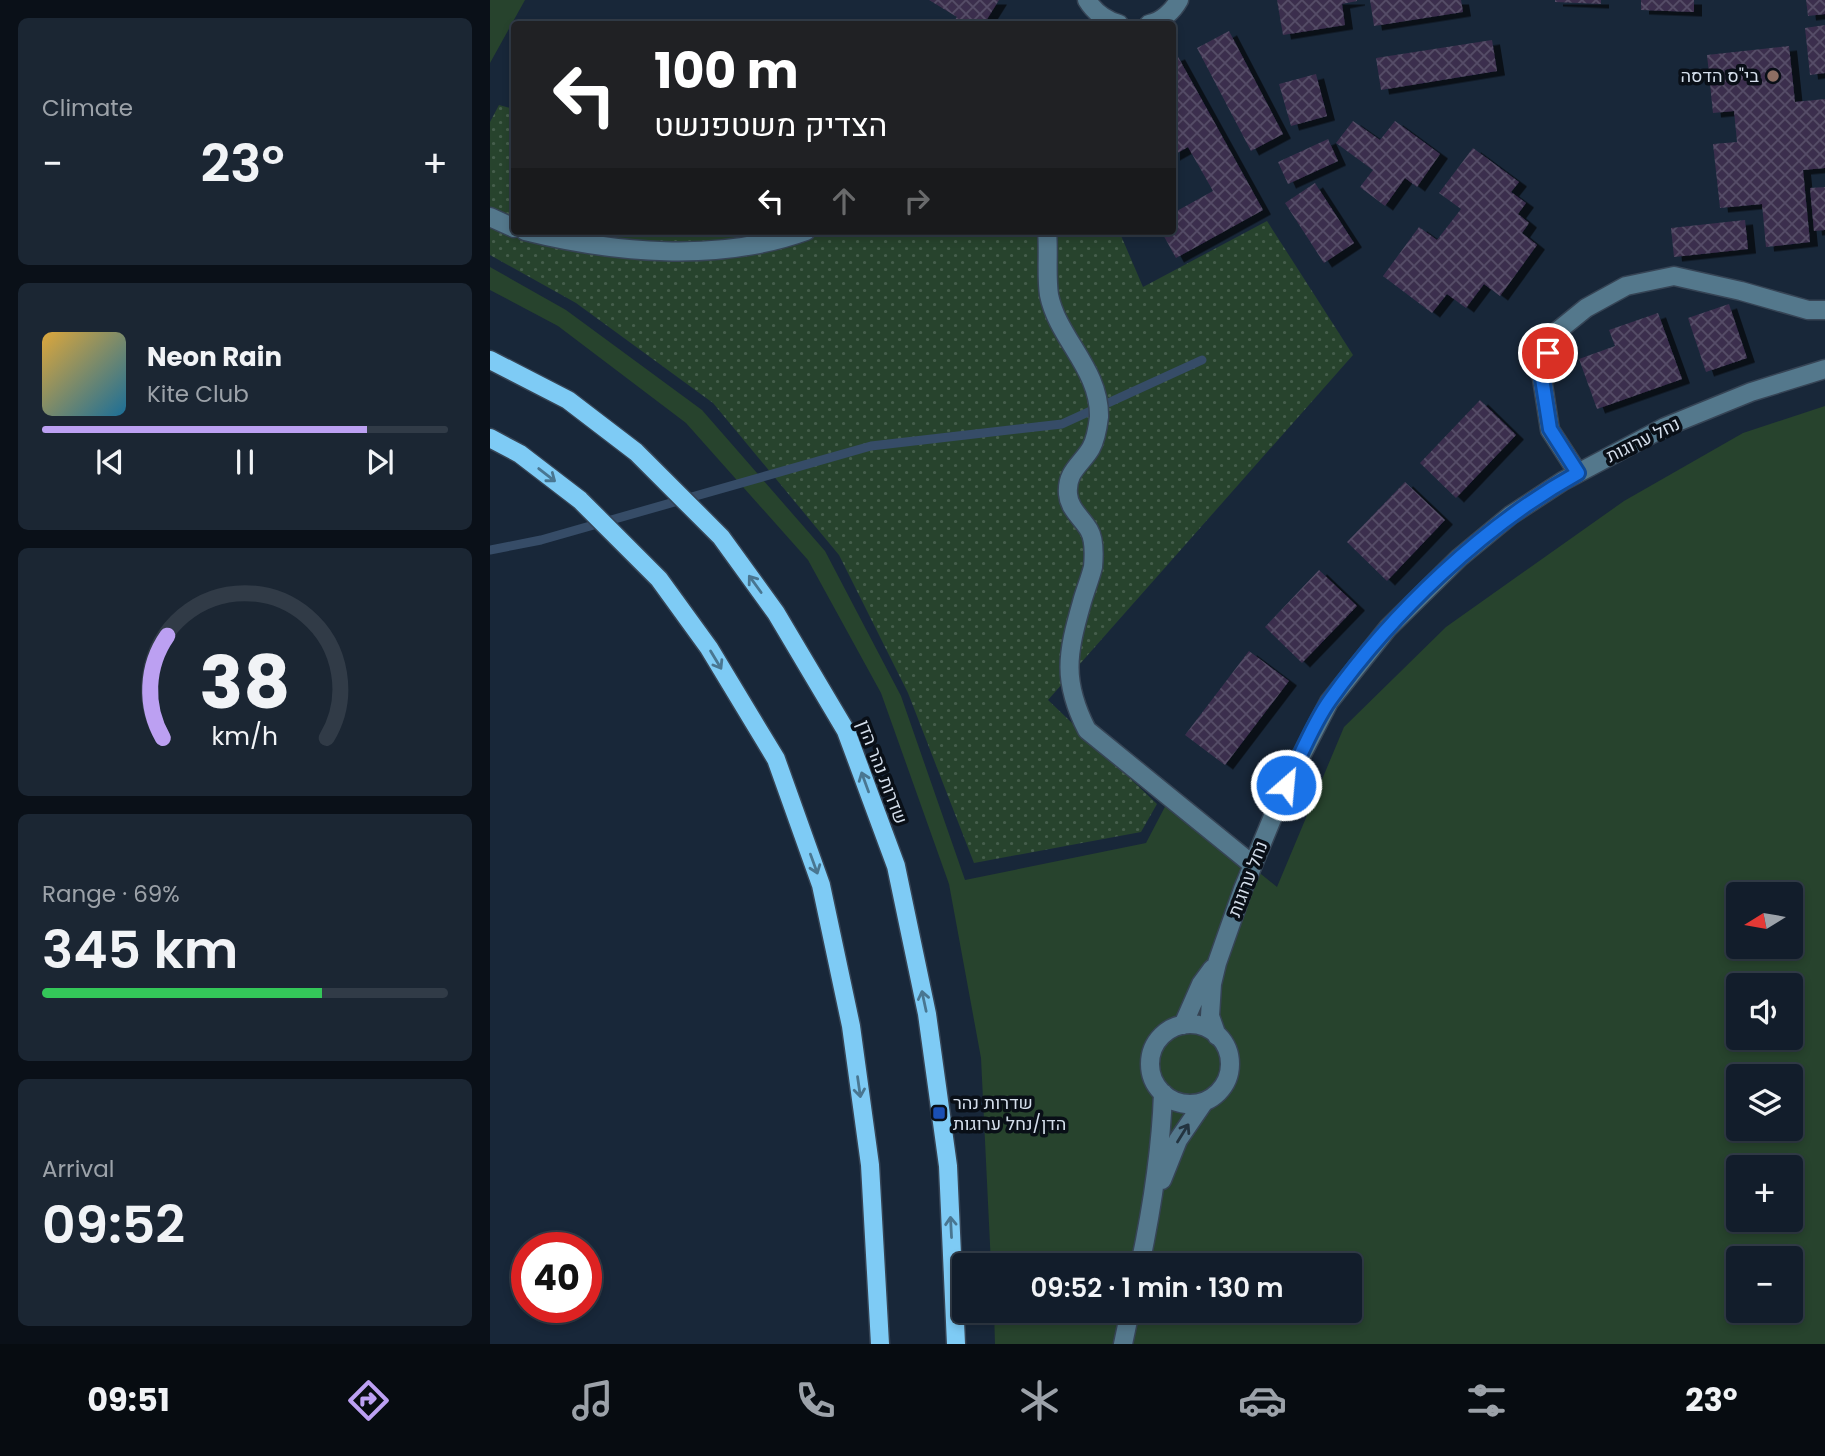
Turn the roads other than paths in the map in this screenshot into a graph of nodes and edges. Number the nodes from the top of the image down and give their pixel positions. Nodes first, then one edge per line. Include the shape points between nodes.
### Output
1 (1087, 0) edge
2 (1179, 0) edge
3 (1109, 21) edge
4 (1157, 21) edge
5 (490, 217) edge
6 (511, 227) edge
7 (542, 235) edge
8 (791, 235) edge
9 (1046, 235) edge
10 (1825, 310) edge
11 (490, 360) edge
12 (1825, 369) edge
13 (490, 438) edge
14 (1578, 473) junction
15 (1253, 865) junction
16 (1217, 964) junction
17 (1182, 1025) junction
18 (1217, 1035) junction
19 (1163, 1093) junction
20 (1204, 1102) junction
21 (1151, 1213) junction
22 (1143, 1253) edge
23 (1127, 1323) edge
24 (880, 1344) edge
25 (956, 1344) edge
26 (1123, 1344) edge

1 - 3 street
2 - 4 street
5 - 6 street
7 - 8 street via 631,250 699,250 758,244
9 - 15 street via 1049,295 1058,321 1085,364 1096,392 1099,418 1091,448 1071,475 1068,495 1093,543 1093,566 1072,635 1069,683 1075,707 1087,730
10 - 14 street via 1808,310 1674,276 1626,286 1586,308 1554,334 1541,372 1550,429
25 -> 11 main road, שדרות נהר הדן via 948,1166 927,1014 896,866 846,731 776,613 721,537 627,445 568,400
12 - 14 street, נחל ערוגות via 1751,392 1665,427
13 -> 24 main road via 520,454 580,500 659,579 709,648 776,759 821,886 851,1026 870,1165
14 - 15 street, נחל ערוגות via 1511,515 1459,558 1388,628 1329,702 1286,785
15 - 16 street, נחל ערוגות
16 - 17 street, נחל ערוגות via 1201,984
16 - 18 street, נחל ערוגות via 1210,1016
17 - 18 street via 1201,1026
17 - 19 street via 1165,1033 1152,1053 1153,1078
18 - 20 street via 1227,1051 1229,1070 1219,1092
19 - 20 street via 1179,1103
19 - 21 street
21 -> 20 street via 1178,1140
21 - 22 street
23 - 26 street

